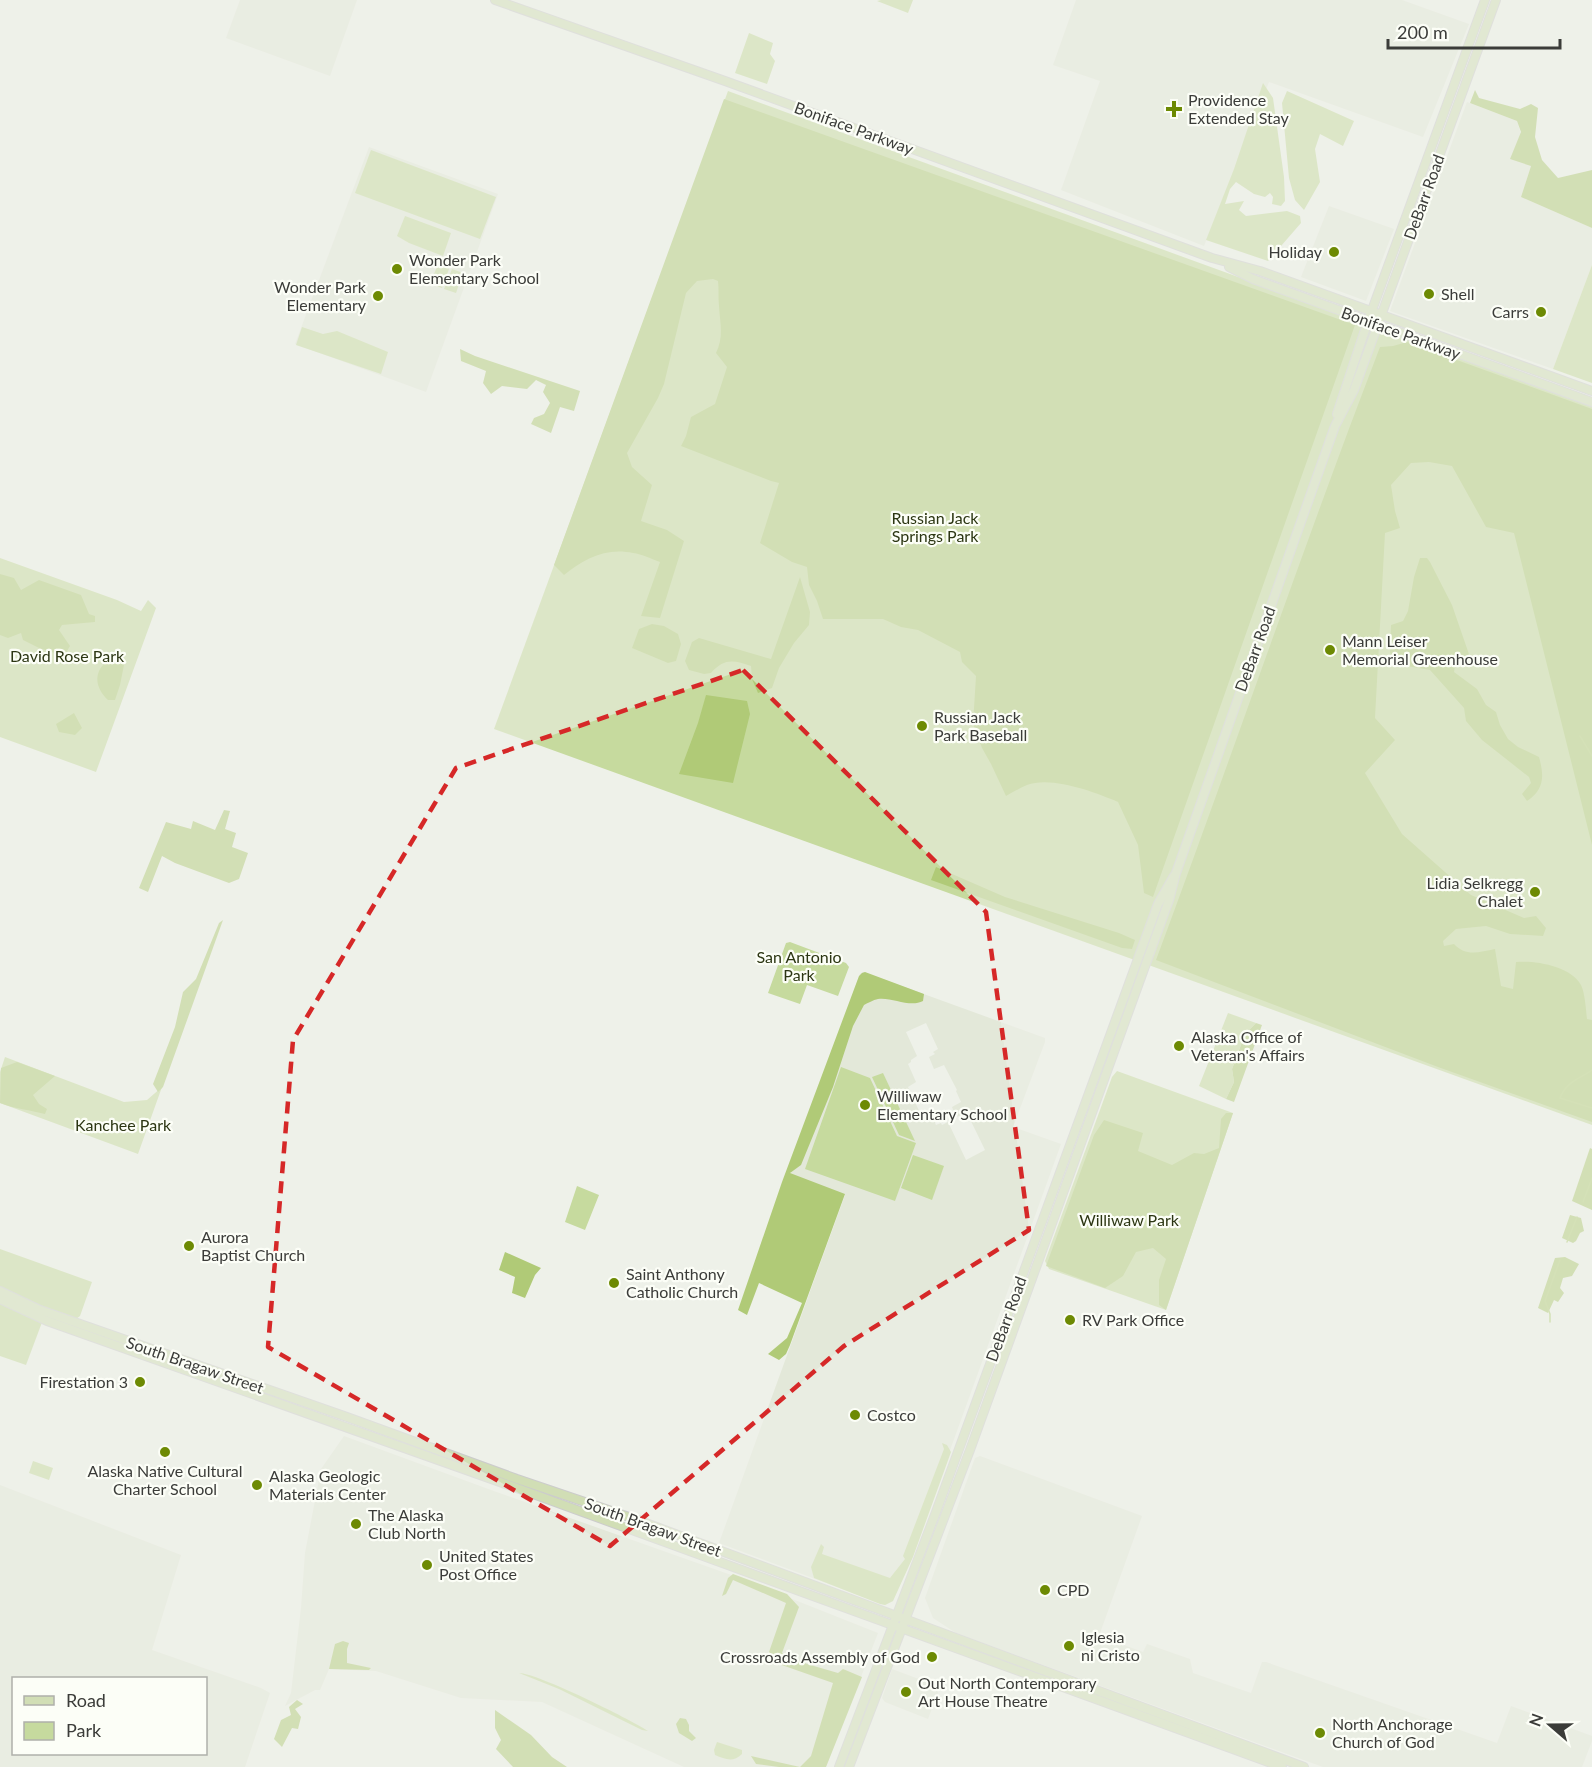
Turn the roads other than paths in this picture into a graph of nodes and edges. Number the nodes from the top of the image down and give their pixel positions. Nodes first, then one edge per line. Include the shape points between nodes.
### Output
1 (495, 0) edge
2 (1485, 0) edge
3 (1496, 0) edge
4 (1459, 70) junction
5 (1447, 135) junction
6 (1212, 258) junction
7 (1371, 311) junction
8 (1381, 314) junction
9 (1368, 321) junction
10 (1377, 325) junction
11 (1592, 391) edge
12 (1592, 402) edge
13 (1335, 426) junction
14 (1176, 873) junction
15 (0, 1291) edge
16 (0, 1299) edge
17 (896, 1615) junction
18 (906, 1618) junction
19 (892, 1624) junction
20 (902, 1628) junction
21 (839, 1767) edge
22 (849, 1767) edge
23 (1282, 1767) edge
24 (1304, 1767) edge

1 - 6 main road, Boniface Parkway
2 - 4 main road, DeBarr Road
3 - 5 main road, DeBarr Road
4 - 5 main road via 1460,85 1445,124
4 - 7 main road, DeBarr Road
5 - 8 main road, DeBarr Road
6 - 7 main road, Boniface Parkway
6 - 9 main road, Boniface Parkway via 1253,279
7 - 8 main road, Boniface Parkway
7 - 9 main road, DeBarr Road
8 - 10 main road, DeBarr Road
8 - 11 main road, Boniface Parkway
9 - 10 main road, Boniface Parkway
9 - 13 main road, DeBarr Road
10 - 12 main road, Boniface Parkway
10 - 13 main road, DeBarr Road via 1354,390
13 - 14 main road, DeBarr Road
14 - 17 main road, DeBarr Road via 1158,904
14 - 18 main road, DeBarr Road via 1148,961
15 - 17 main road, South Bragaw Street via 40,1310
16 - 19 main road, South Bragaw Street via 47,1321
17 - 18 main road, South Bragaw Street
17 - 19 main road, DeBarr Road
18 - 20 main road, DeBarr Road
18 - 24 main road, South Bragaw Street
19 - 20 main road, South Bragaw Street
19 - 21 main road, DeBarr Road
20 - 22 main road, DeBarr Road
20 - 23 main road, South Bragaw Street

